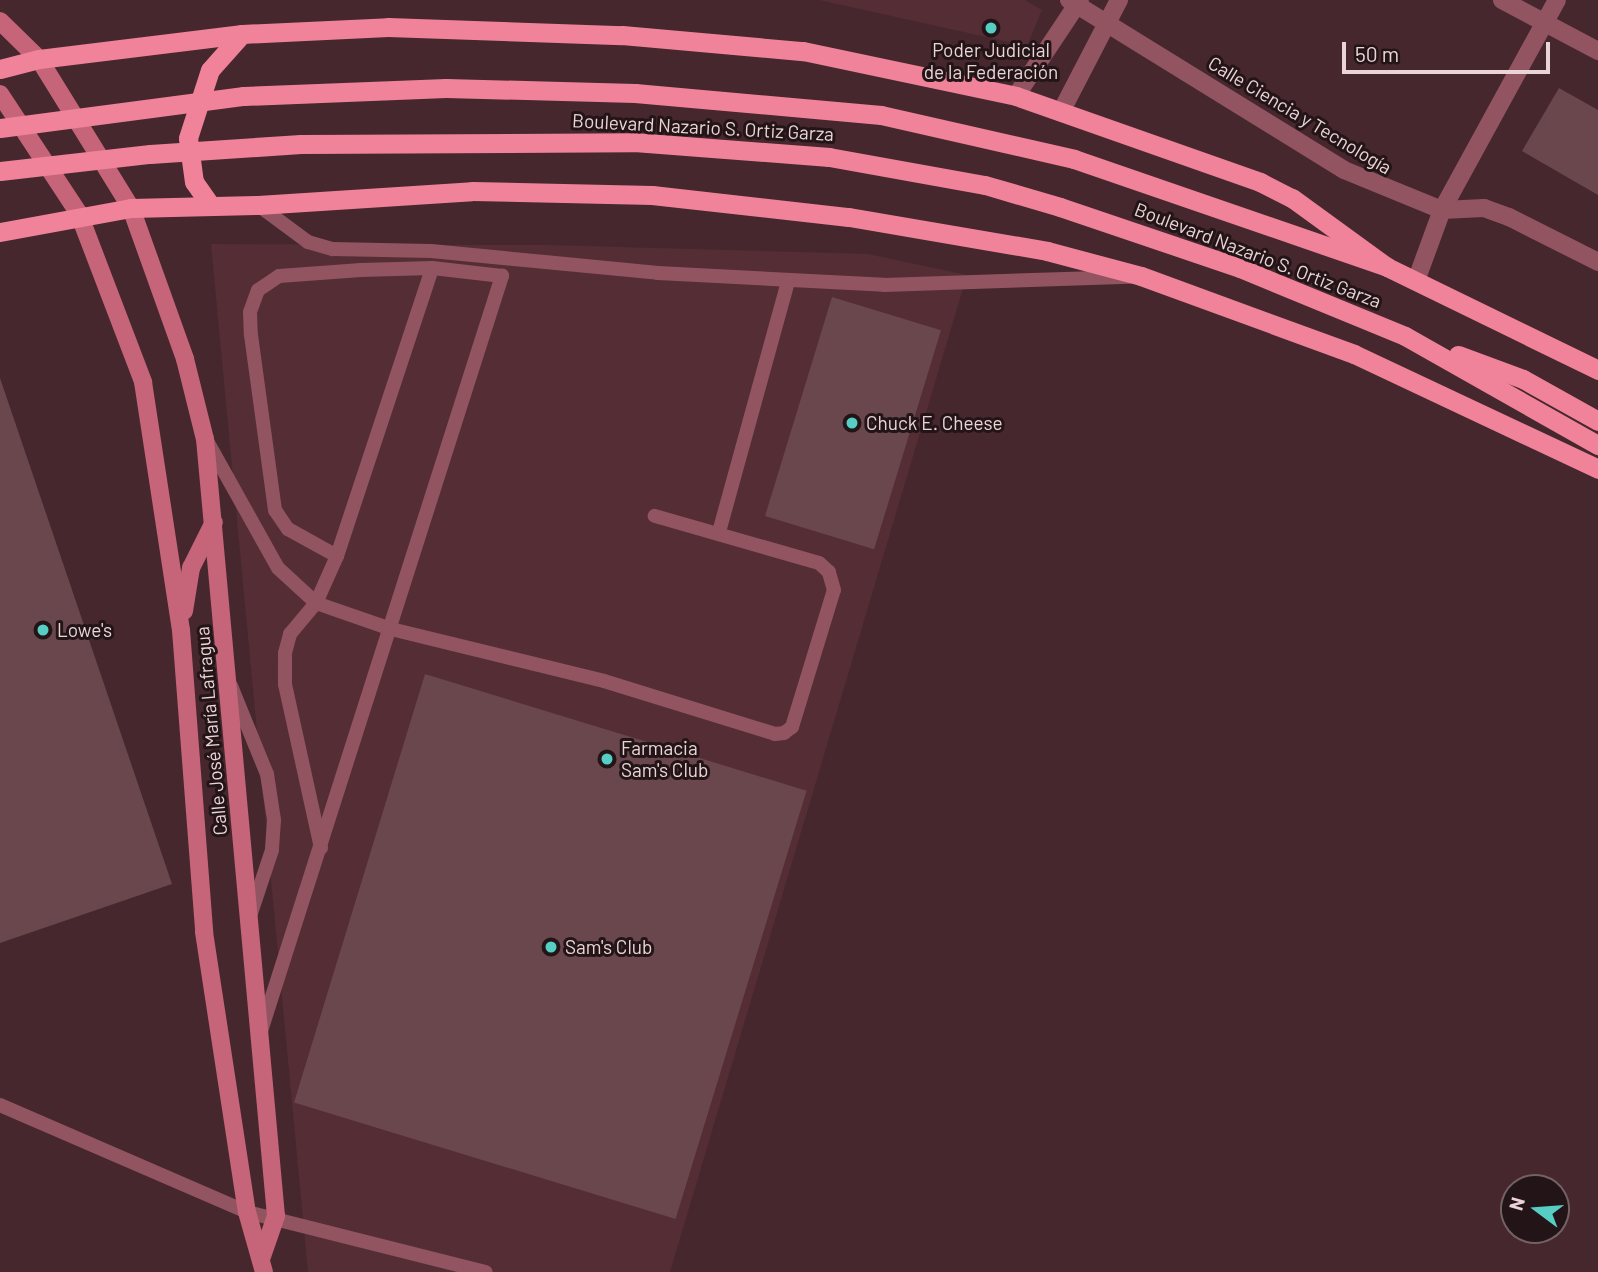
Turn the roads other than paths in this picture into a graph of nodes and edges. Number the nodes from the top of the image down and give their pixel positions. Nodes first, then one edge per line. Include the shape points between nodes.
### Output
1 (1119, 0) edge
2 (1502, 0) edge
3 (1557, 0) edge
4 (1076, 2) edge
5 (0, 20) edge
6 (1544, 21) junction
7 (1106, 22) junction
8 (242, 34) junction
9 (1598, 51) edge
10 (39, 59) junction
11 (0, 69) edge
12 (0, 94) edge
13 (1016, 96) junction
14 (1062, 110) junction
15 (0, 128) edge
16 (0, 171) edge
17 (258, 205) junction
18 (211, 206) junction
19 (131, 208) junction
20 (1442, 210) junction
21 (79, 214) junction
22 (0, 232) edge
23 (512, 258) junction
24 (1598, 262) edge
25 (1387, 267) junction
26 (432, 268) junction
27 (502, 276) junction
28 (1141, 276) junction
29 (1416, 281) junction
30 (789, 282) junction
31 (1405, 336) junction
32 (1598, 370) edge
33 (1598, 421) edge
34 (205, 439) junction
35 (1598, 445) edge
36 (1598, 469) edge
37 (655, 516) dead end
38 (214, 522) junction
39 (719, 532) junction
40 (337, 555) junction
41 (316, 603) junction
42 (391, 629) junction
43 (181, 630) junction
44 (228, 678) junction
45 (322, 849) junction
46 (249, 919) junction
47 (259, 1037) junction
48 (0, 1105) edge
49 (247, 1212) junction
50 (276, 1216) junction
51 (263, 1266) edge
52 (486, 1272) edge

1 - 7 street
2 - 6 street
3 - 6 street
4 - 7 street, Calle Ciencia y Tecnología
4 - 13 street
5 - 10 main road, Calle José María Lafragua
6 - 9 street
6 - 20 street
7 - 14 street
7 - 20 street, Calle Ciencia y Tecnología via 1344,170
8 - 10 highway
8 - 13 highway via 388,27 622,35 803,51
8 - 18 highway via 210,70 187,138 194,182
10 - 11 highway
10 - 19 main road, Calle José María Lafragua
12 - 21 main road, Calle José María Lafragua
13 - 14 highway
14 - 25 highway via 1260,182 1292,198
15 - 25 highway, Boulevard Nazario S. Ortiz Garza, bridge via 244,96 446,88 635,93 881,116 1074,159
16 - 31 highway, Boulevard Nazario S. Ortiz Garza, bridge via 150,154 301,144 634,142 829,157 985,185 1060,207 1240,268
17 - 18 highway
17 - 23 lane via 308,242 333,249
17 - 28 highway via 472,191 652,195 849,217 1047,251
18 - 19 highway
19 - 21 highway
19 - 34 main road, Calle José María Lafragua via 185,359
20 - 24 street, Calle Ciencia y Tecnología via 1484,208
20 - 29 street
21 - 22 highway
21 - 43 main road, Calle José María Lafragua via 143,382
23 - 27 lane
23 - 30 lane
25 - 29 highway, Boulevard Nazario S. Ortiz Garza
26 - 27 lane
26 - 40 lane
26 - 40 lane via 279,276 258,290 250,312 275,510 288,529
27 - 42 lane
28 - 30 lane via 896,285
28 - 36 highway via 1354,354
29 - 32 highway, Boulevard Nazario S. Ortiz Garza
30 - 39 lane
31 - 33 highway via 1522,379
31 - 35 highway, Boulevard Nazario S. Ortiz Garza
34 - 38 main road, Calle José María Lafragua
34 - 41 lane via 278,568
37 - 39 lane
38 - 43 main road via 191,568
38 - 44 main road, Calle José María Lafragua
39 - 42 lane via 819,563 834,582 792,727 785,733 775,734 591,678
40 - 41 lane
41 - 42 lane
41 - 45 lane via 290,634 285,684
42 - 45 lane
43 - 49 main road, Calle José María Lafragua via 204,932
44 - 46 main road, Calle José María Lafragua
44 - 46 lane via 267,774 274,820 272,850
45 - 47 lane
46 - 47 main road, Calle José María Lafragua
47 - 50 main road, Calle José María Lafragua
48 - 49 lane
49 - 50 lane
49 - 51 main road, Calle José María Lafragua
50 - 51 main road, Calle José María Lafragua
50 - 52 lane

